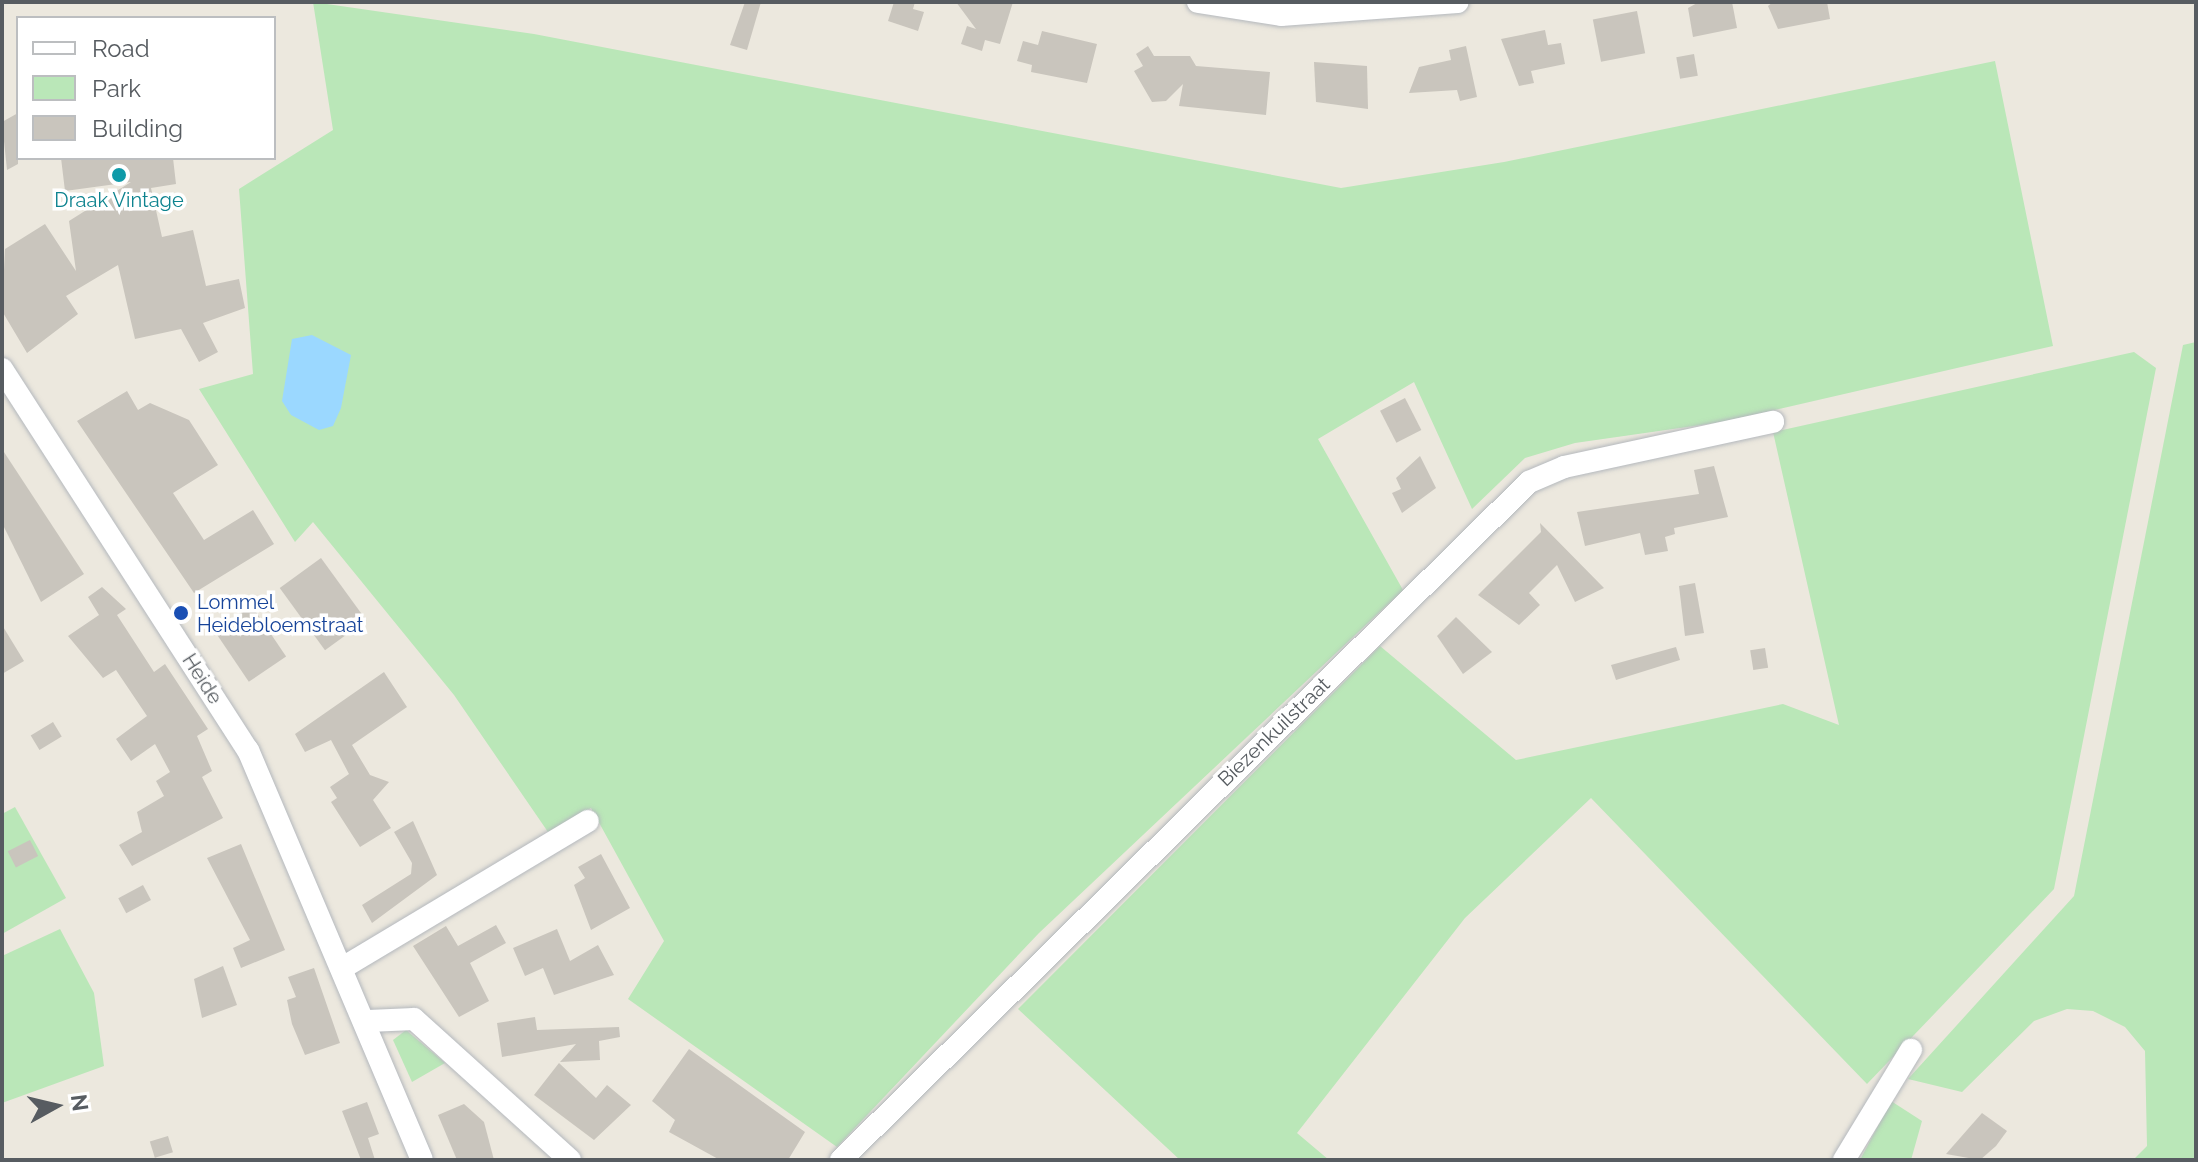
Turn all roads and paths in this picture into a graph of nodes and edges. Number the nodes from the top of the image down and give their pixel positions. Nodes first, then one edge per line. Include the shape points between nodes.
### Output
1 (1198, 2) edge
2 (1458, 2) edge
3 (2, 369) edge
4 (1773, 422) dead end
5 (588, 821) dead end
6 (344, 967) junction
7 (368, 1021) junction
8 (1911, 1050) dead end
9 (422, 1160) edge
10 (570, 1160) edge
11 (841, 1160) edge
12 (1844, 1160) edge

1 - 2 street via 1281,15
3 - 6 street, Heide via 248,750
4 - 11 street, Biezenkuilstraat via 1564,467 1529,482
5 - 6 street
6 - 7 street, Heide
7 - 9 street, Heide
7 - 10 street via 414,1019
8 - 12 street

